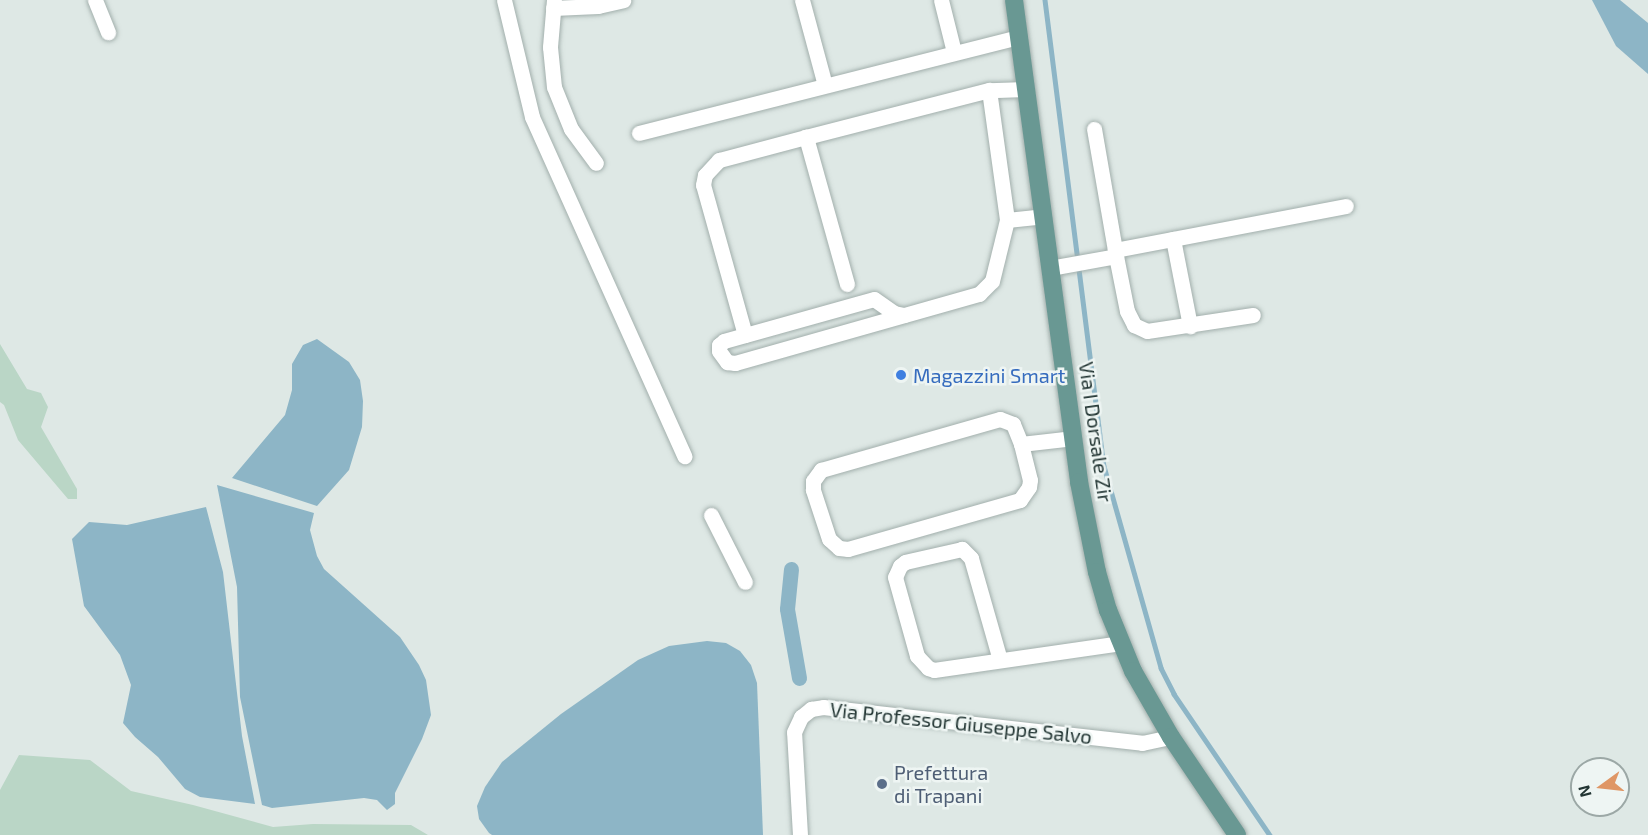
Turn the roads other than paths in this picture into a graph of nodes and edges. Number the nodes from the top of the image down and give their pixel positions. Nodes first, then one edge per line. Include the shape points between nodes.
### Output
1 (95, 0) edge
2 (504, 0) edge
3 (623, 0) edge
4 (802, 0) edge
5 (941, 0) edge
6 (1014, 0) edge
7 (554, 4) edge
8 (108, 33) dead end
9 (1019, 37) junction
10 (954, 52) junction
11 (825, 85) junction
12 (1026, 89) junction
13 (989, 90) junction
14 (1094, 129) dead end
15 (639, 133) dead end
16 (806, 137) junction
17 (596, 163) dead end
18 (1346, 206) dead end
19 (1043, 216) junction
20 (1007, 220) junction
21 (1173, 239) junction
22 (1116, 253) junction
23 (1050, 268) junction
24 (847, 284) dead end
25 (904, 315) junction
26 (1253, 315) dead end
27 (1190, 326) junction
28 (745, 335) junction
29 (1074, 438) junction
30 (1021, 444) junction
31 (684, 456) dead end
32 (711, 515) dead end
33 (745, 582) dead end
34 (1121, 643) junction
35 (1000, 660) junction
36 (1171, 736) junction
37 (800, 835) edge
38 (1238, 835) edge

1 - 8 street
2 - 31 street via 532,117
3 - 7 street via 598,6
4 - 11 street
5 - 10 street
6 - 9 main road, Via I Dorsale Zir
7 - 17 street via 550,47 554,87 571,129
9 - 10 street
9 - 12 main road, Via I Dorsale Zir
10 - 11 street
11 - 15 street
12 - 13 street
12 - 19 main road, Via I Dorsale Zir
13 - 16 street
13 - 20 street
14 - 22 street
16 - 24 street
16 - 28 street via 719,160 705,175 703,185
18 - 21 street
19 - 20 street
19 - 23 main road, Via I Dorsale Zir
20 - 25 street via 992,281 979,294
21 - 22 street
21 - 27 street
22 - 23 street
22 - 27 street via 1127,311 1134,325 1147,331
23 - 29 main road, Via I Dorsale Zir
25 - 28 street via 874,299
25 - 28 street via 735,363 727,362 719,345
26 - 27 street
29 - 30 street
29 - 34 main road, Via I Dorsale Zir via 1097,572
30 - 30 street via 1012,424 1000,419 821,470 813,481 813,490 829,539 839,548 848,549 1020,500 1030,480
32 - 33 street
34 - 35 street
34 - 36 main road, Via I Dorsale Zir
35 - 35 street via 934,670 921,663 894,577 900,566 962,549 971,558
36 - 37 street, Via Professor Giuseppe Salvo via 1142,743 823,707 811,709 801,717 794,732
36 - 38 main road, Via I Dorsale Zir

